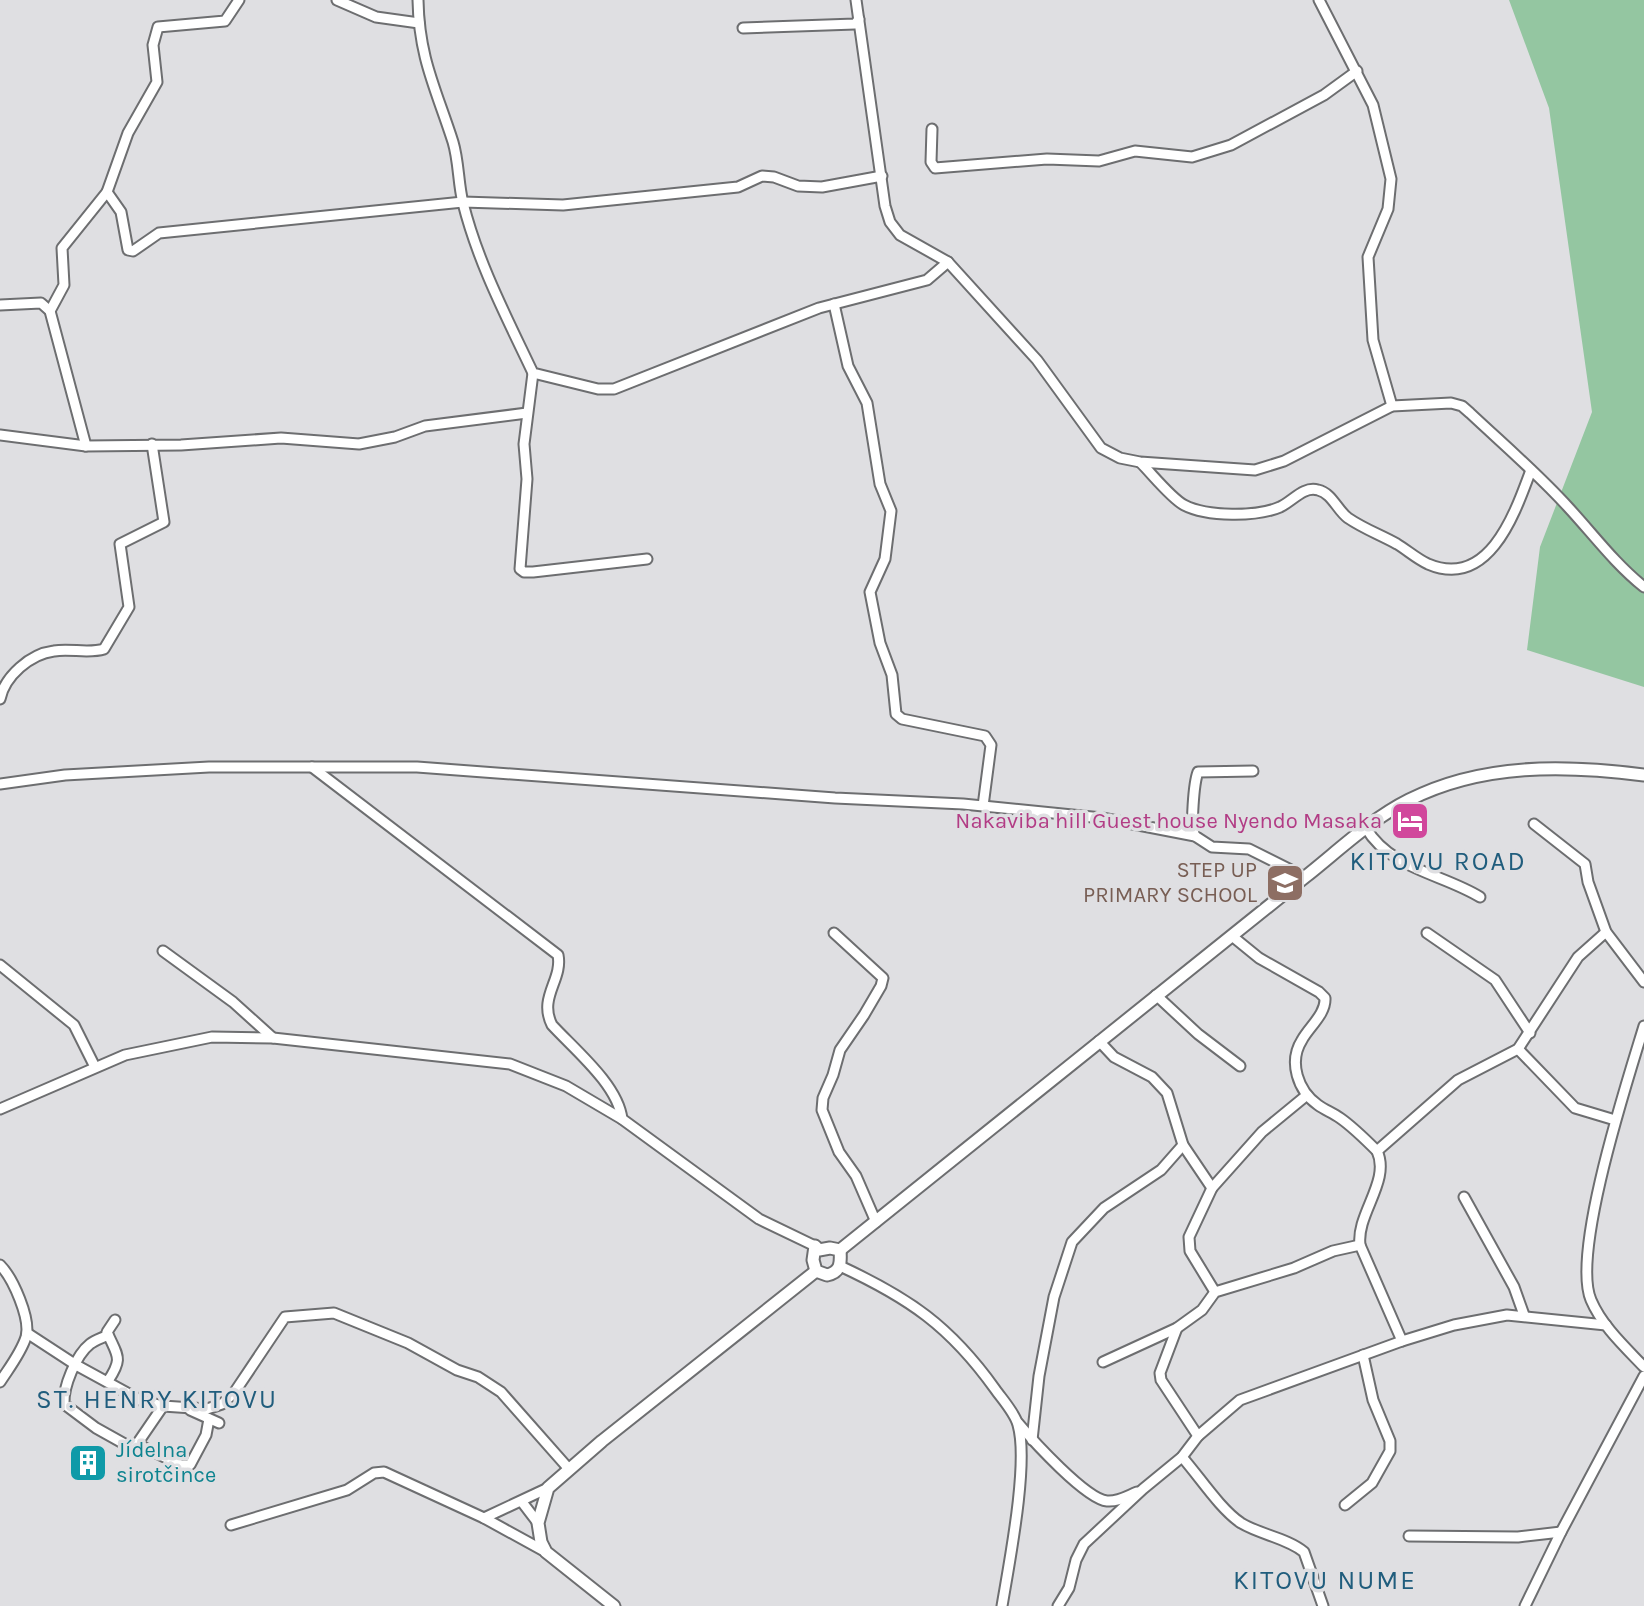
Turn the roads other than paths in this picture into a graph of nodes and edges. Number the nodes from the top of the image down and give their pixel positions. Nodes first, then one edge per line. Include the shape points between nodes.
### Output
1 (239, 0) edge
2 (337, 0) edge
3 (418, 0) edge
4 (856, 0) edge
5 (1319, 0) edge
6 (859, 19) junction
7 (419, 23) junction
8 (743, 28) dead end
9 (1357, 71) junction
10 (932, 129) dead end
11 (882, 176) junction
12 (107, 192) junction
13 (463, 202) junction
14 (948, 262) junction
15 (834, 304) junction
16 (0, 305) edge
17 (50, 311) junction
18 (533, 373) junction
19 (1392, 406) junction
20 (527, 413) junction
21 (0, 435) edge
22 (152, 444) junction
23 (86, 446) junction
24 (1140, 462) junction
25 (1531, 470) junction
26 (647, 559) dead end
27 (1644, 587) edge
28 (0, 699) edge
29 (312, 767) junction
30 (1253, 771) dead end
31 (1644, 775) edge
32 (0, 784) edge
33 (983, 806) junction
34 (1534, 824) dead end
35 (1366, 828) junction
36 (1195, 836) junction
37 (1305, 877) junction
38 (1480, 897) dead end
39 (1606, 932) junction
40 (834, 933) dead end
41 (1427, 933) dead end
42 (1232, 936) junction
43 (163, 951) dead end
44 (0, 965) edge
45 (1644, 982) edge
46 (1156, 995) junction
47 (1644, 1026) edge
48 (1530, 1033) junction
49 (273, 1038) junction
50 (1099, 1041) junction
51 (1518, 1049) junction
52 (1240, 1066) dead end
53 (95, 1067) junction
54 (1307, 1095) junction
55 (0, 1109) edge
56 (622, 1119) junction
57 (1615, 1120) junction
58 (1183, 1145) junction
59 (1377, 1151) junction
60 (1212, 1188) junction
61 (1464, 1197) dead end
62 (876, 1222) junction
63 (1360, 1245) junction
64 (815, 1246) junction
65 (840, 1250) junction
66 (0, 1265) edge
67 (840, 1266) junction
68 (816, 1271) junction
69 (1215, 1292) junction
70 (1524, 1315) junction
71 (115, 1320) dead end
72 (1606, 1325) junction
73 (1177, 1328) junction
74 (27, 1333) junction
75 (108, 1335) junction
76 (1402, 1341) junction
77 (1363, 1355) junction
78 (1103, 1362) dead end
79 (76, 1365) junction
80 (1644, 1367) edge
81 (1644, 1376) edge
82 (108, 1381) junction
83 (0, 1382) edge
84 (163, 1406) junction
85 (187, 1409) junction
86 (209, 1419) junction
87 (219, 1423) dead end
88 (1018, 1423) junction
89 (1198, 1436) junction
90 (1032, 1440) junction
91 (137, 1444) junction
92 (1182, 1457) junction
93 (569, 1469) junction
94 (548, 1488) junction
95 (1143, 1489) junction
96 (522, 1502) junction
97 (1345, 1505) dead end
98 (484, 1518) junction
99 (538, 1523) junction
100 (231, 1525) dead end
101 (1561, 1532) junction
102 (1409, 1536) dead end
103 (546, 1552) junction
104 (609, 1604) edge
105 (1002, 1606) edge
106 (1058, 1606) edge
107 (1323, 1606) edge
108 (1525, 1606) edge

1 - 12 street via 225,21 158,27 153,45 157,82 128,133
2 - 7 street via 376,17
3 - 7 street
4 - 6 street
5 - 9 street
6 - 8 street via 855,24
6 - 11 street
7 - 13 street via 432,86 454,145
9 - 10 street via 1231,145 1192,157 1135,151 1099,161 1047,159 935,168
9 - 19 street via 1373,105 1391,179 1388,209 1368,257 1373,340
11 - 13 street via 822,187 762,176 738,187 563,205
11 - 14 street via 885,206 895,229
12 - 13 street via 121,212 128,250 133,251 159,233
12 - 17 street via 62,248 64,285
13 - 18 street via 482,265
14 - 15 street via 927,280
14 - 24 street via 1037,360 1101,448
15 - 18 street via 614,389
15 - 33 street via 848,366 867,403 872,448 891,511 885,559 870,592 896,714 989,739
16 - 17 street via 41,303
17 - 23 street
18 - 20 street
19 - 24 street via 1269,467
19 - 25 street via 1462,406
20 - 22 street via 425,426 359,444 281,438
20 - 26 street via 520,569 533,572
21 - 23 street
22 - 23 street
22 - 28 street via 164,522 120,544 129,599 126,614 104,649 42,654 13,675
24 - 25 street via 1183,505 1214,514 1279,507 1316,489 1359,526 1431,565 1463,569 1499,540
25 - 27 street
29 - 32 street via 209,767
29 - 33 street via 417,767
29 - 56 street via 558,955 547,1016 611,1089
30 - 36 street via 1198,772 1191,829
31 - 35 street via 1527,769 1471,776 1407,801
33 - 36 street via 1102,818
34 - 39 street via 1585,864
35 - 37 street
35 - 38 street via 1373,841 1413,867
36 - 37 street via 1212,847 1249,849
37 - 42 street
39 - 45 street
39 - 48 street via 1578,957
40 - 62 street via 883,978 840,1050 822,1110
41 - 48 street via 1495,980
42 - 46 street
42 - 54 street via 1325,998 1294,1056
43 - 49 street
44 - 53 street via 74,1025
46 - 50 street
46 - 52 street
47 - 57 street
48 - 51 street
49 - 53 street via 212,1037 125,1055
49 - 56 street via 510,1064 566,1086
50 - 58 street via 1122,1064 1160,1083
50 - 62 street
51 - 57 street via 1575,1108
51 - 59 street via 1458,1080
53 - 55 street
54 - 59 street
54 - 60 street via 1262,1132
56 - 64 street via 759,1219
57 - 72 street via 1592,1223 1586,1280
58 - 60 street
58 - 90 street via 1161,1170 1104,1208 1072,1242 1054,1297
59 - 63 street via 1381,1168 1359,1231
60 - 69 street via 1188,1243
61 - 70 street
62 - 65 street
63 - 69 street
63 - 76 street
64 - 65 street
64 - 68 street
65 - 67 street
66 - 74 street via 20,1300
67 - 68 street via 832,1274
67 - 88 street via 900,1296 937,1322 988,1379
68 - 93 street
69 - 73 street via 1202,1310
70 - 72 street
70 - 76 street via 1454,1325
71 - 75 street
72 - 80 street
73 - 78 street
73 - 89 street via 1161,1380
74 - 79 street
74 - 83 street
75 - 79 street via 91,1342
75 - 82 street via 119,1353
76 - 77 street
77 - 89 street via 1240,1400
77 - 97 street via 1390,1451 1372,1483
79 - 82 street
79 - 91 street via 64,1404 121,1444
81 - 101 street
82 - 84 street via 140,1400
84 - 85 street
84 - 91 street
85 - 86 street
85 - 93 street via 222,1404 285,1317 334,1313 408,1343 501,1392
86 - 87 street
86 - 91 street via 190,1465
88 - 90 street
88 - 105 street via 1021,1466
89 - 92 street
90 - 95 street via 1096,1498 1116,1501
92 - 95 street
92 - 107 street via 1237,1520 1304,1552
93 - 94 street
94 - 96 street
94 - 99 street
95 - 106 street via 1084,1544
96 - 98 street
96 - 99 street
98 - 100 street via 384,1472 347,1490
98 - 103 street
99 - 103 street
101 - 102 street
101 - 108 street
103 - 104 street

